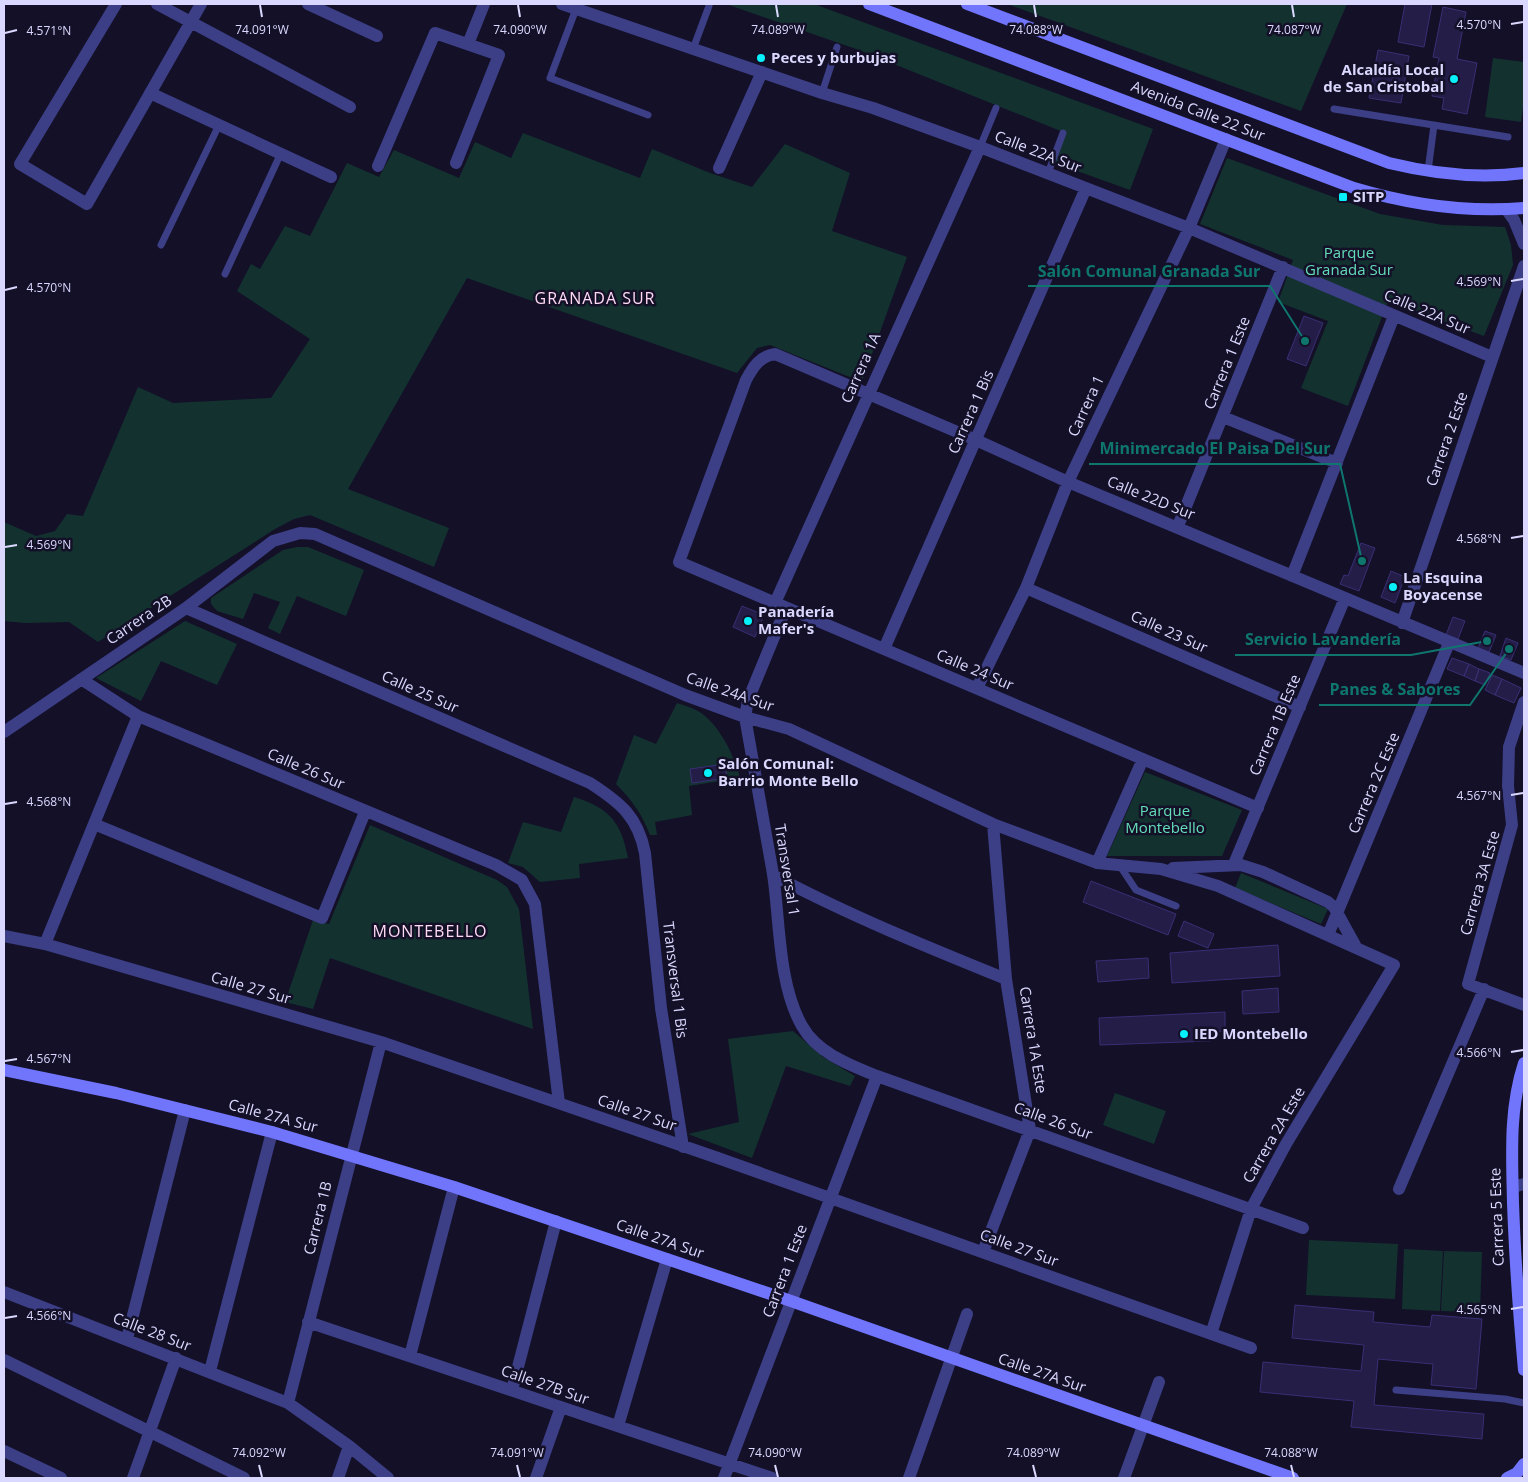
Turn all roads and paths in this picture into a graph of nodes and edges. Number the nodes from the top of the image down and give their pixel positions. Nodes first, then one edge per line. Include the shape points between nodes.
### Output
1 (116, 4) edge
2 (157, 4) edge
3 (201, 4) edge
4 (308, 4) edge
5 (484, 4) edge
6 (562, 4) edge
7 (869, 4) edge
8 (967, 4) edge
9 (709, 6) dead end
10 (576, 9) junction
11 (191, 22) junction
12 (377, 36) dead end
13 (468, 44) junction
14 (837, 47) dead end
15 (693, 49) junction
16 (762, 72) junction
17 (150, 93) junction
18 (822, 93) junction
19 (350, 107) dead end
20 (996, 108) dead end
21 (1334, 109) dead end
22 (648, 115) dead end
23 (219, 125) junction
24 (1434, 125) junction
25 (1063, 133) dead end
26 (1508, 137) dead end
27 (1226, 139) junction
28 (980, 147) junction
29 (281, 153) junction
30 (456, 163) dead end
31 (378, 166) dead end
32 (719, 168) dead end
33 (1428, 171) junction
34 (1048, 173) junction
35 (1524, 173) edge
36 (331, 177) dead end
37 (1086, 188) junction
38 (1524, 208) edge
39 (1506, 209) junction
40 (1189, 228) junction
41 (1524, 244) edge
42 (161, 245) dead end
43 (1524, 266) edge
44 (1283, 267) junction
45 (226, 274) dead end
46 (1394, 316) junction
47 (1492, 357) junction
48 (868, 393) junction
49 (1223, 417) junction
50 (976, 440) junction
51 (1337, 463) junction
52 (1068, 482) junction
53 (1178, 526) junction
54 (292, 534) joint
55 (679, 562) joint
56 (1292, 576) junction
57 (1026, 588) junction
58 (1345, 598) junction
59 (781, 605) junction
60 (186, 608) junction
61 (1402, 622) junction
62 (1449, 643) junction
63 (884, 650) junction
64 (1524, 672) edge
65 (81, 679) junction
66 (977, 688) junction
67 (1524, 702) edge
68 (1300, 707) junction
69 (138, 716) junction
70 (745, 717) junction
71 (4, 732) edge
72 (1143, 759) junction
73 (1258, 808) junction
74 (365, 812) junction
75 (633, 819) joint
76 (94, 824) junction
77 (993, 824) junction
78 (1518, 826) edge
79 (1097, 864) junction
80 (1234, 864) junction
81 (1120, 866) junction
82 (1161, 869) junction
83 (773, 875) junction
84 (1176, 906) dead end
85 (1337, 913) junction
86 (1328, 934) junction
87 (4, 936) edge
88 (45, 944) junction
89 (1356, 947) junction
90 (1394, 966) joint
91 (1006, 979) junction
92 (1484, 989) junction
93 (1524, 1004) edge
94 (802, 1027) joint
95 (381, 1042) junction
96 (1524, 1063) edge
97 (4, 1070) edge
98 (876, 1076) junction
99 (559, 1103) junction
100 (185, 1110) junction
101 (1030, 1130) junction
102 (272, 1132) junction
103 (683, 1147) junction
104 (350, 1154) junction
105 (1519, 1185) edge
106 (454, 1187) junction
107 (1399, 1188) dead end
108 (830, 1199) junction
109 (1251, 1209) junction
110 (556, 1221) junction
111 (1303, 1228) dead end
112 (983, 1252) junction
113 (667, 1259) junction
114 (1520, 1276) edge
115 (4, 1292) edge
116 (791, 1301) junction
117 (967, 1314) dead end
118 (308, 1322) junction
119 (1210, 1334) junction
120 (127, 1339) junction
121 (1251, 1348) dead end
122 (410, 1356) junction
123 (176, 1358) junction
124 (951, 1358) junction
125 (4, 1360) edge
126 (1524, 1370) edge
127 (210, 1372) junction
128 (1159, 1382) dead end
129 (512, 1390) junction
130 (1396, 1390) dead end
131 (288, 1403) junction
132 (1524, 1403) edge
133 (561, 1407) junction
134 (618, 1426) junction
135 (1143, 1426) junction
136 (150, 1432) junction
137 (349, 1446) junction
138 (4, 1451) edge
139 (730, 1464) junction
140 (1524, 1464) edge
141 (61, 1478) edge
142 (133, 1478) edge
143 (244, 1478) edge
144 (338, 1478) edge
145 (388, 1478) edge
146 (536, 1478) edge
147 (724, 1478) edge
148 (772, 1478) edge
149 (909, 1478) edge
150 (1124, 1478) edge
151 (1293, 1478) edge
152 (1507, 1478) edge

1 - 17 street via 20,164 87,204
2 - 11 street
3 - 11 street
4 - 12 street
5 - 13 street
6 - 10 street, Calle 22A Sur
7 - 27 street, Avenida Calle 22 Sur
8 - 33 street, Avenida Calle 22 Sur via 1360,154
9 - 15 lane
10 - 15 street, Calle 22A Sur
10 - 22 lane via 550,78
11 - 17 street
11 - 19 street
13 - 30 street via 498,55
13 - 31 street via 435,32
14 - 18 lane
15 - 16 street, Calle 22A Sur
16 - 18 street, Calle 22A Sur
16 - 32 street
17 - 23 street
18 - 28 street, Calle 22A Sur
20 - 28 lane
21 - 24 lane
23 - 29 street
23 - 42 lane
24 - 26 lane
24 - 33 lane
25 - 34 lane
27 - 39 street, Avenida Calle 22 Sur via 1381,196 1446,208
27 - 40 street, Carrera 1
28 - 34 street, Calle 22A Sur
28 - 48 street, Carrera 1A
29 - 36 street
29 - 45 lane
33 - 35 street, Avenida Calle 22 Sur via 1472,176
34 - 37 street, Calle 22A Sur
37 - 40 street, Calle 22A Sur
37 - 50 street, Carrera 1 Bis
38 - 39 street, Avenida Calle 22 Sur
39 - 41 street
40 - 44 street, Calle 22A Sur
40 - 52 street, Carrera 1
43 - 47 street, Carrera 2 Este
44 - 46 street, Calle 22A Sur
44 - 49 street, Carrera 1 Este
46 - 47 street, Calle 22A Sur
46 - 51 street
47 - 61 street, Carrera 2 Este
48 - 50 street, Calle 22D Sur
48 - 55 street, Calle 22D Sur via 775,354 765,355 746,380
48 - 59 street, Carrera 1A
49 - 51 street
49 - 53 street, Carrera 1 Este
50 - 52 street, Calle 22D Sur
50 - 63 street, Carrera 1 Bis
51 - 56 street
52 - 53 street, Calle 22D Sur
52 - 57 street, Carrera 1
53 - 56 street, Calle 22D Sur
54 - 60 street, Carrera 2B via 273,541
54 - 70 street, Calle 24A Sur via 308,532 323,536 685,696
55 - 59 street, Calle 24 Sur
56 - 58 street, Calle 22D Sur
57 - 66 street, Carrera 1
57 - 68 street, Calle 23 Sur
58 - 61 street, Calle 22D Sur
58 - 68 street, Carrera 1B Este
59 - 63 street, Calle 24 Sur
59 - 70 street, Carrera 1A
60 - 65 street, Carrera 2B
60 - 75 street, Calle 25 Sur via 590,784
61 - 62 street, Calle 22D Sur
62 - 64 street, Calle 22D Sur
62 - 85 street, Carrera 2C Este
63 - 66 street, Calle 24 Sur
65 - 69 street, Calle 26 Sur
65 - 71 street, Carrera 2B
66 - 72 street, Calle 24 Sur
67 - 78 street, Carrera 3A Este via 1509,747 1508,786
68 - 73 street, Carrera 1B Este
69 - 74 street, Calle 26 Sur
69 - 76 street
70 - 77 street, Calle 24A Sur via 789,728
70 - 83 street, Transversal 1
72 - 73 street, Calle 24 Sur
72 - 79 street
73 - 80 street, Carrera 1B Este
74 - 76 street via 322,918
74 - 99 street, Calle 26 Sur via 496,865 522,880 535,904
75 - 103 street, Transversal 1 Bis via 640,830 645,853 661,1008
76 - 88 street
77 - 79 street, Calle 24A Sur
77 - 91 street, Carrera 1A Este
78 - 92 street, Carrera 3A Este via 1468,984
79 - 81 street, Calle 24A Sur
80 - 82 street, Calle 24A Sur
80 - 85 street, Calle 24A Sur via 1264,872 1320,897
81 - 82 street, Calle 24A Sur
81 - 84 lane via 1136,890
82 - 86 street, Calle 24A Sur via 1218,886
83 - 91 street via 880,927
83 - 94 street, Transversal 1 via 787,986
85 - 86 street, Carrera 2C Este
85 - 89 street, Calle 24A Sur
86 - 89 street, Calle 24A Sur
87 - 88 street, Calle 27 Sur
88 - 95 street, Calle 27 Sur
89 - 90 street, Calle 24A Sur
90 - 109 street, Carrera 2A Este via 1286,1144
91 - 101 street, Carrera 1A Este
92 - 93 street
92 - 107 street
94 - 98 street, Calle 26 Sur via 831,1054
95 - 99 street, Calle 27 Sur
95 - 104 street, Carrera 1B
96 - 105 street, Carrera 5 Este via 1512,1118
97 - 100 street, Calle 27A Sur
98 - 101 street, Calle 26 Sur
98 - 108 street, Carrera 1 Este
99 - 103 street, Calle 27 Sur
100 - 102 street, Calle 27A Sur
100 - 120 street
101 - 109 street, Calle 26 Sur
101 - 112 street
102 - 104 street, Calle 27A Sur
102 - 127 street
103 - 108 street, Calle 27 Sur
104 - 106 street, Calle 27A Sur
104 - 118 street, Carrera 1B
105 - 114 street, Carrera 5 Este
106 - 110 street, Calle 27A Sur
106 - 122 street
108 - 112 street, Calle 27 Sur
108 - 116 street, Carrera 1 Este
109 - 111 street, Calle 26 Sur
109 - 119 street, Carrera 2A Este
110 - 113 street, Calle 27A Sur
110 - 129 street
112 - 119 street, Calle 27 Sur
113 - 116 street, Calle 27A Sur
113 - 134 street
114 - 126 street, Carrera 5 Este
115 - 120 street, Calle 28 Sur
116 - 124 street, Calle 27A Sur
116 - 139 street, Carrera 1 Este
117 - 124 street
118 - 122 street, Calle 27B Sur
118 - 131 street, Carrera 1B
119 - 121 street, Calle 27 Sur
120 - 123 street, Calle 28 Sur
122 - 129 street, Calle 27B Sur
123 - 127 street, Calle 28 Sur
123 - 136 street
124 - 135 street, Calle 27A Sur
124 - 149 street
125 - 136 street
127 - 131 street, Calle 28 Sur
128 - 135 street
129 - 133 street, Calle 27B Sur
130 - 132 lane
131 - 137 street, Calle 28 Sur
133 - 134 street, Calle 27B Sur
133 - 146 street
134 - 139 street, Calle 27B Sur
135 - 150 street
135 - 151 street, Calle 27A Sur
136 - 142 street
136 - 143 street
137 - 144 street
137 - 145 street, Calle 28 Sur
138 - 141 street
139 - 147 street, Carrera 1 Este
139 - 148 street, Calle 27B Sur
140 - 152 street

